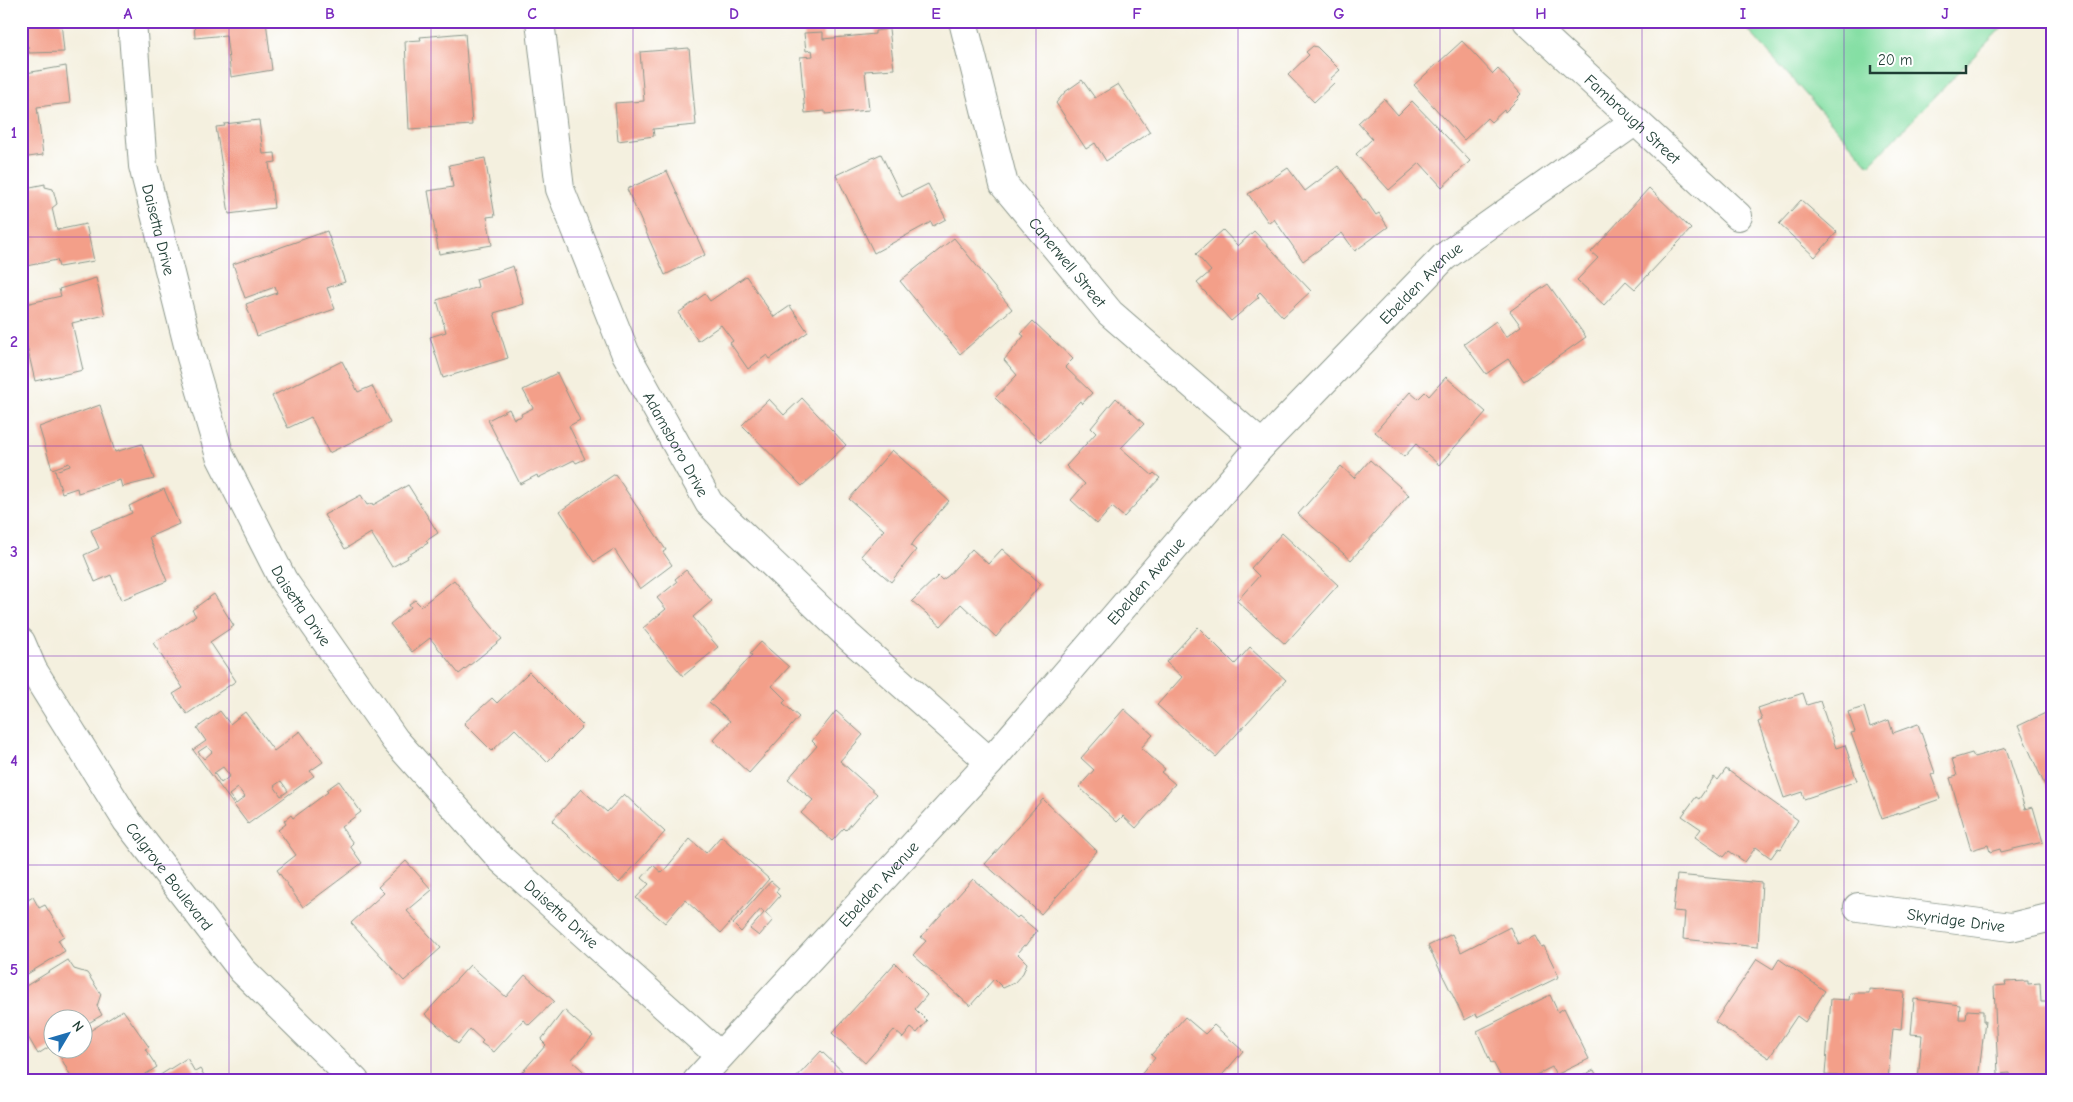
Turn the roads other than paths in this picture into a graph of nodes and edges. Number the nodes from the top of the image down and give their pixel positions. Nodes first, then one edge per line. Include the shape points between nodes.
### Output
1 (132, 21) edge
2 (540, 21) edge
3 (963, 21) edge
4 (1527, 21) edge
5 (1634, 122) junction
6 (1738, 216) dead end
7 (1262, 445) junction
8 (21, 642) edge
9 (27, 673) edge
10 (990, 762) junction
11 (1858, 908) dead end
12 (2052, 916) edge
13 (719, 1055) junction
14 (355, 1081) edge
15 (697, 1081) edge

1 - 13 street, Daisetta Drive via 143,166 191,357 220,456 283,580 395,740 501,859
2 - 10 street, Adamsboro Drive via 560,189 625,352 709,503 848,636
3 - 7 street, Canerwell Street via 1004,184 1110,313
4 - 5 street, Fambrough Street
5 - 6 street, Fambrough Street
5 - 7 street, Ebelden Avenue via 1444,257
7 - 10 street, Ebelden Avenue
8 - 9 street, Calgrove Boulevard
9 - 14 street, Calgrove Boulevard via 127,822 242,970
10 - 13 street, Ebelden Avenue
11 - 12 street, Skyridge Drive via 2010,927
13 - 15 street, Ebelden Avenue

